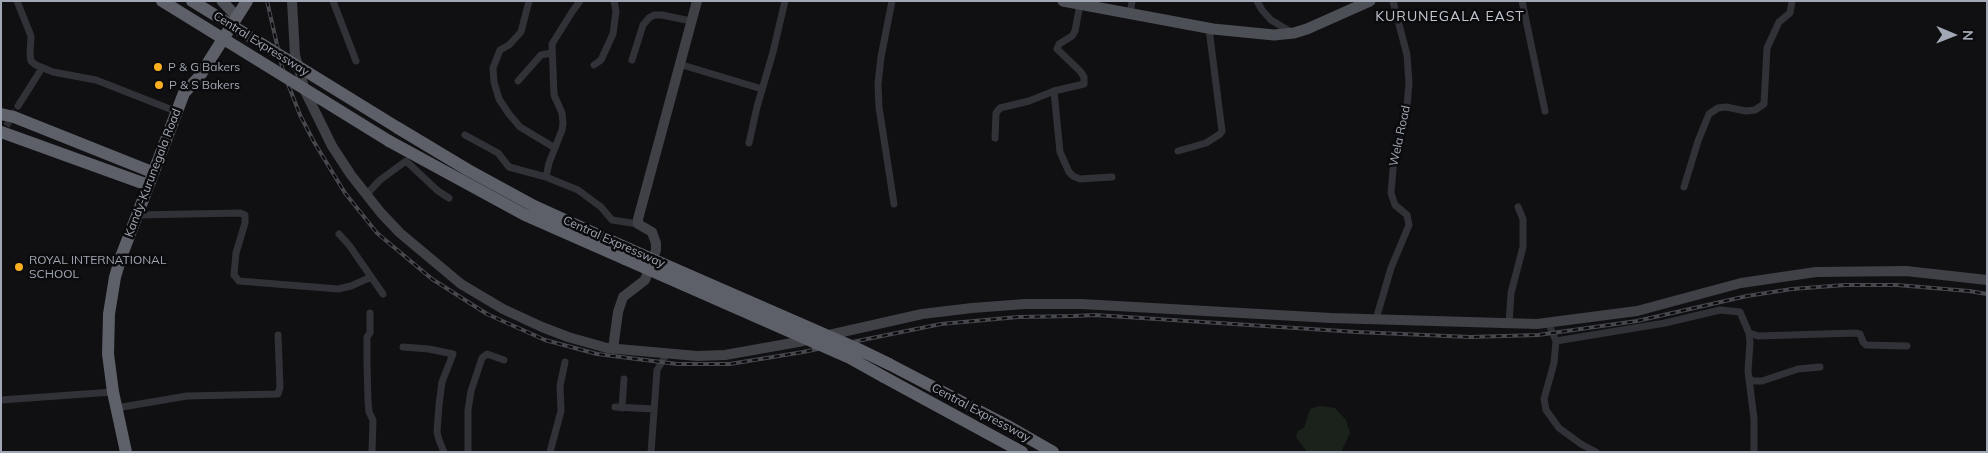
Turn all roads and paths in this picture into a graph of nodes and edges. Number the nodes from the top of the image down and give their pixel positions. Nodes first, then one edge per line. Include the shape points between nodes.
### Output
1 (17, 1) edge
2 (162, 1) edge
3 (192, 1) edge
4 (222, 1) edge
5 (246, 1) edge
6 (292, 1) edge
7 (333, 1) edge
8 (529, 1) edge
9 (580, 1) edge
10 (614, 1) edge
11 (697, 1) edge
12 (785, 1) edge
13 (892, 1) edge
14 (1064, 1) edge
15 (1132, 1) edge
16 (1257, 1) edge
17 (1370, 1) edge
18 (1392, 1) edge
19 (1522, 1) edge
20 (1792, 1) edge
21 (1080, 4) junction
22 (1130, 14) junction
23 (237, 17) junction
24 (691, 21) junction
25 (1209, 29) junction
26 (1294, 33) junction
27 (551, 53) junction
28 (632, 60) dead end
29 (356, 61) dead end
30 (679, 64) junction
31 (594, 65) dead end
32 (42, 68) junction
33 (518, 80) dead end
34 (762, 89) junction
35 (1054, 91) junction
36 (18, 106) tunnel mouth
37 (175, 111) junction
38 (1546, 111) dead end
39 (1, 114) edge
40 (1, 132) edge
41 (465, 136) dead end
42 (995, 138) dead end
43 (749, 143) dead end
44 (555, 148) junction
45 (1178, 151) dead end
46 (152, 172) junction
47 (546, 177) junction
48 (1112, 177) dead end
49 (148, 186) junction
50 (1684, 187) dead end
51 (366, 194) junction
52 (449, 198) dead end
53 (894, 204) dead end
54 (1518, 207) dead end
55 (137, 215) junction
56 (638, 224) junction
57 (339, 234) dead end
58 (627, 254) junction
59 (371, 277) junction
60 (1987, 280) edge
61 (383, 294) dead end
62 (370, 313) dead end
63 (1376, 320) junction
64 (1509, 324) junction
65 (1549, 324) junction
66 (1749, 333) junction
67 (278, 335) dead end
68 (1556, 341) junction
69 (1907, 346) dead end
70 (403, 347) dead end
71 (612, 349) junction
72 (666, 355) junction
73 (504, 360) dead end
74 (565, 362) dead end
75 (1820, 367) dead end
76 (1748, 378) junction
77 (624, 379) dead end
78 (113, 392) junction
79 (1, 400) edge
80 (116, 408) junction
81 (654, 409) junction
82 (126, 452) edge
83 (372, 452) edge
84 (444, 452) edge
85 (468, 452) edge
86 (550, 452) edge
87 (651, 452) edge
88 (1022, 452) edge
89 (1054, 452) edge
90 (1596, 452) edge
91 (1754, 452) edge

1 - 32 street via 31,36 31,61
2 - 58 highway, Central Expressway, bridge via 389,141 525,215
3 - 58 highway, Central Expressway, bridge via 468,170
4 - 23 main road
5 - 23 highway, Kandy-Kurunegala Road
6 - 51 street via 295,55 305,91 332,146
7 - 29 street
8 - 44 street via 521,32 500,50 493,68 494,82 499,99 520,127
9 - 27 street via 552,44
10 - 31 street via 613,34 601,60
11 - 24 street
12 - 34 street
13 - 53 street via 878,90
14 - 21 main road
15 - 22 street
16 - 26 street via 1270,20
17 - 26 main road
18 - 63 street, Wela Road via 1407,55 1409,83 1407,106 1394,158 1391,193 1395,205 1410,220 1391,268
19 - 38 street
20 - 50 street via 1790,13 1779,22 1767,48 1764,104 1746,111 1718,108 1709,114
21 - 22 main road
21 - 35 street via 1075,31 1057,49 1085,81 1080,86
22 - 25 main road
23 - 37 highway, Kandy-Kurunegala Road
24 - 28 street via 662,15 648,18
24 - 30 street
25 - 26 main road via 1259,35
25 - 45 street via 1222,130 1206,143
27 - 33 street via 541,55
27 - 44 street via 554,95 563,118
30 - 34 street
30 - 56 street
32 - 36 street
32 - 37 street via 96,80
34 - 43 street
35 - 42 street via 1000,108 996,114
35 - 48 street via 1060,152 1069,172 1080,179
37 - 46 highway, Kandy-Kurunegala Road
39 - 46 highway
40 - 49 highway
41 - 47 street via 498,153 509,166
44 - 47 street
46 - 49 highway, Kandy-Kurunegala Road
47 - 56 street via 578,190 612,220
49 - 55 highway, Kandy-Kurunegala Road
51 - 52 street via 406,161
51 - 71 street via 400,233 461,284 542,327
54 - 64 street via 1523,219 1523,247 1511,293
55 - 59 street via 245,214 234,275 239,282 338,288
55 - 78 highway, Kandy-Kurunegala Road via 121,257 111,297 108,354
56 - 71 street via 652,232 656,250 645,280 623,297
57 - 59 street
58 - 88 highway, Central Expressway, bridge via 850,358
58 - 89 highway, Central Expressway, bridge via 858,349
59 - 61 street
60 - 65 street via 1906,271 1816,272 1741,283 1637,311
62 - 83 street via 366,363 369,412 373,420
63 - 64 street
63 - 72 street via 1081,304 1025,304 922,314 759,350 697,356
64 - 65 street
65 - 68 street
66 - 68 street via 1740,312 1720,310 1666,323
66 - 69 street via 1758,336 1856,333 1866,345
66 - 76 street
67 - 80 street via 278,394 187,396
68 - 90 street via 1544,399 1546,410 1558,428
70 - 84 street via 453,354 442,382 439,405 437,432
71 - 72 street
72 - 81 street via 657,370
73 - 85 street via 488,354 482,358 468,410
74 - 86 street via 560,386 561,411
75 - 76 street via 1798,369 1762,381
76 - 91 street via 1754,419
77 - 81 street via 618,408
78 - 79 street
78 - 80 highway, Kandy-Kurunegala Road
80 - 82 highway, Kandy-Kurunegala Road
81 - 87 street

